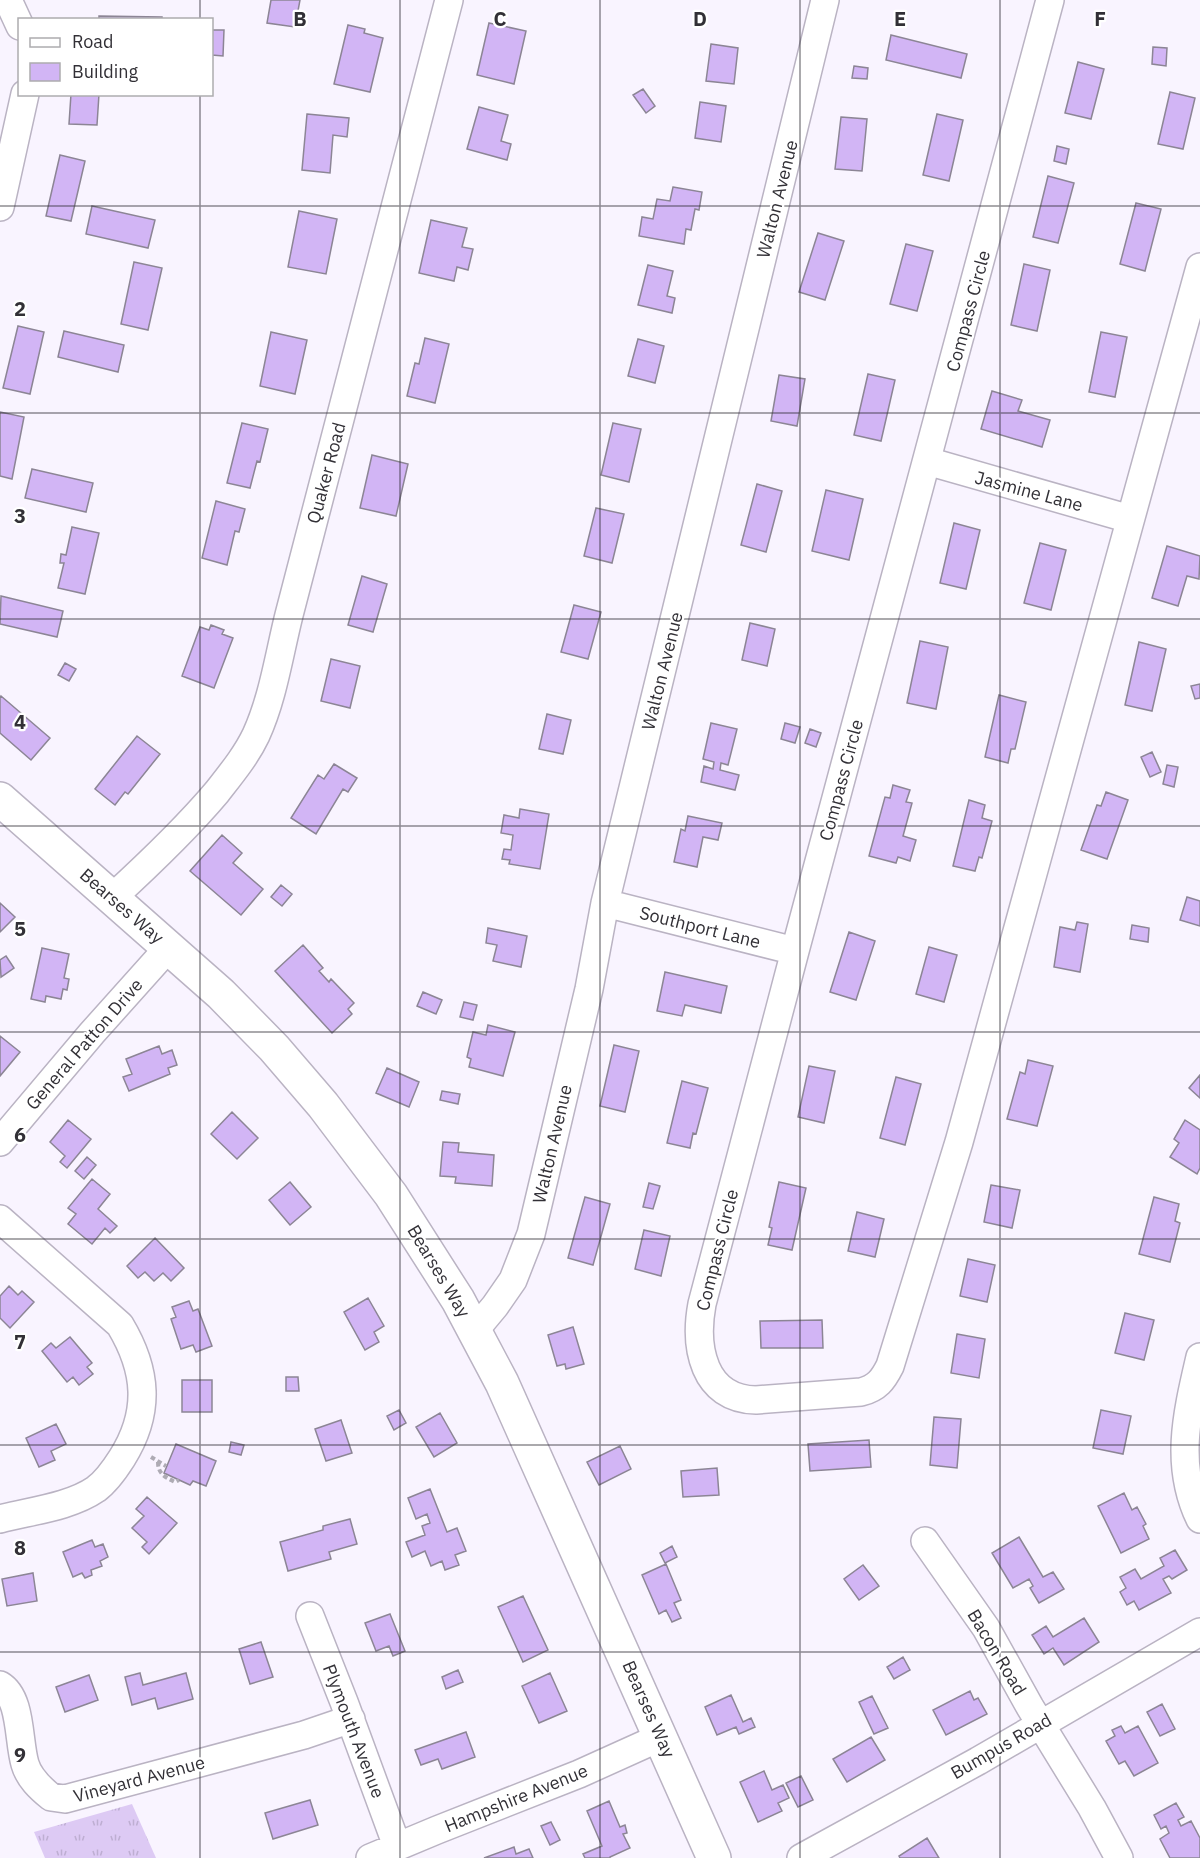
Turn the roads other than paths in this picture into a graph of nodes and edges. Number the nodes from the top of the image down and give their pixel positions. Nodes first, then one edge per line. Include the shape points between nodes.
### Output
1 (8, 0) edge
2 (449, 0) edge
3 (825, 0) edge
4 (1046, 1) edge
5 (18, 22) edge
6 (25, 96) edge
7 (0, 207) edge
8 (1200, 267) edge
9 (927, 461) junction
10 (1130, 519) junction
11 (0, 799) edge
12 (113, 897) junction
13 (605, 903) junction
14 (169, 947) junction
15 (795, 951) junction
16 (0, 1142) edge
17 (0, 1219) edge
18 (475, 1330) junction
19 (1200, 1357) edge
20 (0, 1518) edge
21 (1200, 1518) edge
22 (926, 1541) dead end
23 (310, 1616) dead end
24 (1200, 1632) edge
25 (0, 1684) edge
26 (351, 1719) junction
27 (1041, 1724) junction
28 (661, 1737) junction
29 (397, 1846) junction
30 (370, 1858) edge
31 (714, 1858) edge
32 (801, 1858) edge
33 (1119, 1858) edge

1 - 5 street
2 - 12 street, Quaker Road via 265,712 249,748 224,783 151,863
3 - 13 street, Walton Avenue
4 - 9 street, Compass Circle
6 - 7 street
8 - 10 street, Compass Circle
9 - 10 street, Jasmine Lane
9 - 15 street, Compass Circle
10 - 15 street, Compass Circle via 959,1142 890,1366 883,1380 861,1392 744,1400 724,1392 708,1371 700,1344 700,1316
11 - 12 main road, Bearses Way
12 - 14 main road, Bearses Way
13 - 15 street, Southport Lane
13 - 18 street, Walton Avenue via 589,989 531,1234 513,1280
14 - 16 street, General Patton Drive
14 - 18 main road, Bearses Way via 274,1048 345,1131 421,1240
17 - 20 street via 120,1324 138,1363 143,1403 127,1450 114,1472 95,1489 69,1502
18 - 28 main road, Bearses Way
19 - 21 street via 1188,1413 1185,1465 1191,1501
22 - 27 street, Bacon Road via 986,1628
23 - 26 street, Plymouth Avenue
24 - 27 street, Bumpus Road
25 - 26 street, Vineyard Avenue via 12,1697 30,1776 51,1797 65,1799
26 - 29 street, Plymouth Avenue
27 - 32 street, Bumpus Road
27 - 33 street, Bacon Road
28 - 29 street, Hampshire Avenue
28 - 31 main road, Bearses Way
29 - 30 street, Hampshire Avenue

